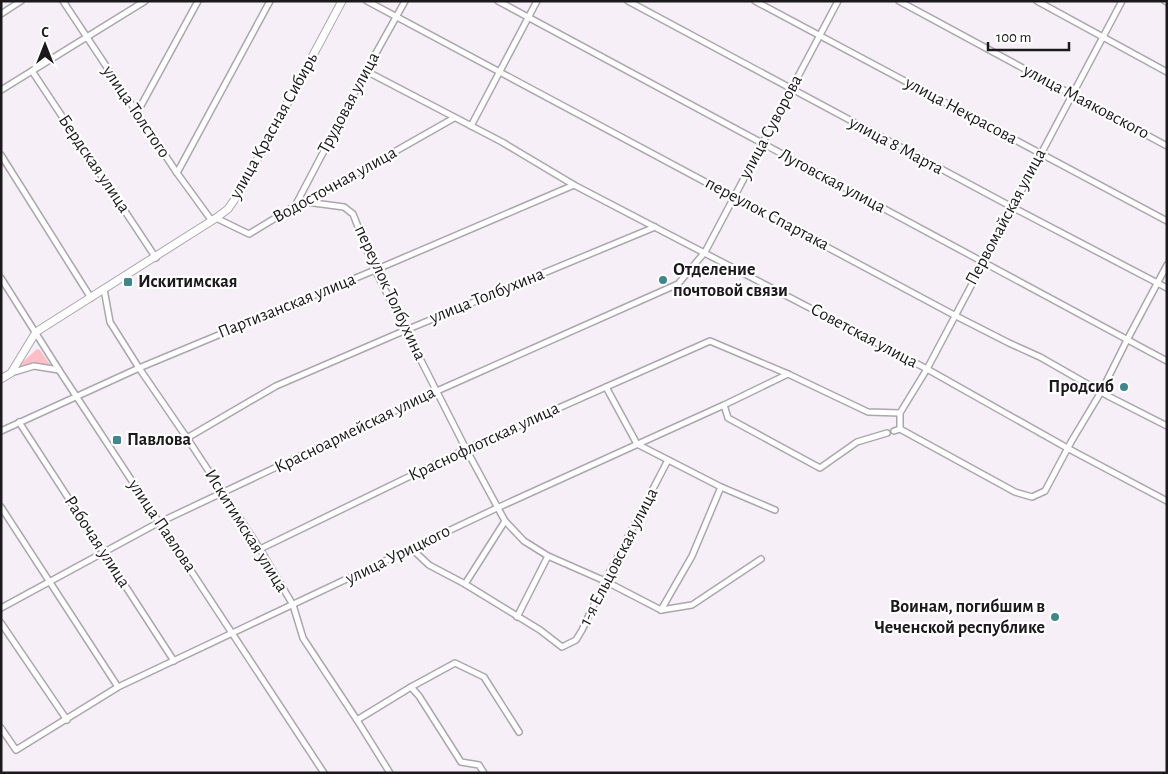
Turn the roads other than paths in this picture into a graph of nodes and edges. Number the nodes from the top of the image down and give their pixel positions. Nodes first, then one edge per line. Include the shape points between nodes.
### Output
1 (21, 1) edge
2 (63, 1) edge
3 (145, 1) edge
4 (198, 1) edge
5 (270, 1) edge
6 (342, 1) edge
7 (367, 1) edge
8 (405, 1) edge
9 (498, 1) edge
10 (537, 1) edge
11 (628, 1) edge
12 (755, 1) edge
13 (838, 1) edge
14 (899, 1) edge
15 (1037, 1) edge
16 (1122, 1) edge
17 (1, 14) edge
18 (396, 17) junction
19 (529, 18) junction
20 (819, 37) junction
21 (1102, 37) junction
22 (86, 38) junction
23 (32, 71) junction
24 (366, 71) junction
25 (500, 72) junction
26 (1167, 72) edge
27 (1, 90) edge
28 (791, 90) junction
29 (1071, 94) junction
30 (137, 113) junction
31 (454, 118) junction
32 (471, 126) junction
33 (762, 144) junction
34 (1167, 146) edge
35 (1041, 153) junction
36 (1, 155) edge
37 (177, 173) junction
38 (574, 185) junction
39 (734, 196) junction
40 (306, 202) junction
41 (295, 206) junction
42 (1012, 207) junction
43 (214, 219) junction
44 (1167, 222) edge
45 (655, 227) junction
46 (705, 252) junction
47 (156, 258) junction
48 (983, 262) junction
49 (1167, 265) edge
50 (375, 270) junction
51 (1, 278) edge
52 (1158, 282) junction
53 (1167, 288) edge
54 (104, 289) junction
55 (91, 298) junction
56 (954, 316) junction
57 (406, 330) junction
58 (36, 332) junction
59 (1127, 340) junction
60 (1167, 361) edge
61 (139, 368) junction
62 (927, 369) junction
63 (59, 370) junction
64 (11, 373) junction
65 (788, 374) junction
66 (1, 379) edge
67 (606, 387) junction
68 (436, 391) junction
69 (1101, 392) junction
70 (77, 397) junction
71 (724, 405) junction
72 (900, 413) junction
73 (19, 422) junction
74 (1167, 426) edge
75 (1, 431) edge
76 (887, 433) dead end
77 (187, 438) junction
78 (637, 444) junction
79 (466, 449) junction
80 (1069, 449) junction
81 (668, 460) junction
82 (721, 487) junction
83 (223, 493) junction
84 (1167, 501) edge
85 (1, 508) edge
86 (497, 508) junction
87 (775, 510) dead end
88 (505, 521) junction
89 (161, 522) junction
90 (260, 549) junction
91 (412, 549) junction
92 (104, 552) junction
93 (548, 556) junction
94 (761, 560) dead end
95 (49, 581) junction
96 (605, 581) junction
97 (465, 584) junction
98 (293, 605) junction
99 (1, 608) edge
100 (661, 610) junction
101 (517, 617) junction
102 (1, 623) edge
103 (233, 633) junction
104 (174, 661) junction
105 (411, 686) junction
106 (118, 687) junction
107 (67, 720) junction
108 (358, 720) junction
109 (1, 728) edge
110 (519, 732) dead end
111 (324, 773) edge
112 (390, 773) edge
113 (484, 773) edge

1 - 17 street
2 - 22 street, улица Толстого
3 - 22 street
4 - 30 street
5 - 37 street
6 - 43 main road, улица Красная Сибирь via 241,190 228,209
7 - 18 street, переулок Спартака
8 - 18 street, Трудовая улица
9 - 19 street, Луговская улица
10 - 19 street
11 - 28 street, улица 8 Марта
12 - 20 street, улица Некрасова
13 - 20 street, улица Суворова
14 - 29 street, улица Маяковского
15 - 21 street
16 - 21 street, Первомайская улица
18 - 24 street, Трудовая улица
18 - 25 street, переулок Спартака
19 - 25 street
19 - 33 street, Луговская улица
20 - 28 street, улица Суворова
20 - 35 street, улица Некрасова
21 - 26 street
21 - 29 street, Первомайская улица
22 - 23 street
22 - 30 street, улица Толстого
23 - 27 street
23 - 47 street, Бердская улица
24 - 31 street, Советская улица
24 - 41 street, Трудовая улица
25 - 32 street
25 - 39 street, переулок Спартака
28 - 33 street, улица Суворова
28 - 42 street, улица 8 Марта
29 - 34 street, улица Маяковского
29 - 35 street, Первомайская улица
30 - 37 street, улица Толстого
31 - 32 street, Советская улица
31 - 40 street, Водосточная улица
32 - 38 street, Советская улица
33 - 39 street, улица Суворова
33 - 48 street, Луговская улица
35 - 42 street, Первомайская улица
35 - 44 street, улица Некрасова
36 - 55 street
37 - 43 street, улица Толстого
38 - 45 street, Советская улица
38 - 50 street, Партизанская улица
39 - 46 street, улица Суворова
39 - 56 street, переулок Спартака
40 - 41 street, Водосточная улица
40 - 50 street, переулок Толбухина via 344,207 353,214
41 - 43 street, Водосточная улица via 249,234
42 - 48 street, Первомайская улица
42 - 52 street, улица 8 Марта
43 - 47 main road, улица Красная Сибирь
45 - 46 street, Советская улица
45 - 57 street, улица Толбухина
46 - 62 street, Советская улица
46 - 68 street, Красноармейская улица via 678,284
47 - 54 main road, улица Красная Сибирь
48 - 56 street, Первомайская улица
48 - 59 street, Луговская улица
49 - 52 street
50 - 57 street, переулок Толбухина
50 - 61 street, Партизанская улица
51 - 58 street, улица Павлова
52 - 53 street, улица 8 Марта
52 - 59 street
54 - 55 main road, улица Красная Сибирь
54 - 61 street, Искитимская улица via 110,322
55 - 58 main road, улица Красная Сибирь
56 - 62 street, Первомайская улица
56 - 69 street, переулок Спартака via 1040,357
57 - 68 street, переулок Толбухина
57 - 77 street, улица Толбухина via 276,386
58 - 63 street, улица Павлова
58 - 64 main road, улица Красная Сибирь
59 - 60 street, Луговская улица
59 - 69 street
61 - 70 street, Партизанская улица
61 - 77 street, Искитимская улица
62 - 72 street, Первомайская улица
62 - 80 street, Советская улица
63 - 64 street via 34,366
63 - 70 street, улица Павлова
64 - 66 main road, улица Красная Сибирь
65 - 67 street, Краснофлотская улица via 710,341
65 - 71 street, улица Урицкого
65 - 72 street via 868,412
67 - 78 street
67 - 79 street, Краснофлотская улица
68 - 79 street, переулок Толбухина
68 - 83 street, Красноармейская улица
69 - 74 street, переулок Спартака
69 - 80 street
70 - 73 street, Партизанская улица
70 - 89 street, улица Павлова
71 - 76 street via 728,418 820,468 857,442
71 - 78 street, улица Урицкого
72 - 80 street via 897,430 1015,492 1032,497 1045,491
73 - 75 street, Партизанская улица
73 - 92 street, Рабочая улица
77 - 83 street, Искитимская улица
78 - 81 street
78 - 86 street, улица Урицкого
79 - 86 street, переулок Толбухина
79 - 90 street, Краснофлотская улица
80 - 84 street, Советская улица
81 - 82 street
81 - 96 street, 1-я Ельцовская улица
82 - 87 street
82 - 100 street via 692,556
83 - 89 street, Красноармейская улица
83 - 90 street, Искитимская улица
85 - 95 street
86 - 88 street, переулок Толбухина
86 - 91 street, улица Урицкого
88 - 93 street, переулок Толбухина via 524,541
88 - 97 street
89 - 92 street, Красноармейская улица
89 - 103 street, улица Павлова
90 - 98 street, Искитимская улица
91 - 97 street, 1-я Ельцовская улица via 428,565
91 - 98 street, улица Урицкого
92 - 95 street, Красноармейская улица
92 - 104 street, Рабочая улица
93 - 96 street, переулок Толбухина
93 - 101 street
94 - 100 street via 692,605
95 - 99 street, Красноармейская улица
95 - 106 street
96 - 100 street, переулок Толбухина
96 - 101 street, 1-я Ельцовская улица via 576,640 562,647
97 - 101 street, 1-я Ельцовская улица
98 - 103 street, улица Урицкого
98 - 108 street, Искитимская улица via 303,638
102 - 107 street
103 - 104 street, улица Урицкого
103 - 111 street, улица Павлова
104 - 106 street, улица Урицкого
105 - 108 street
105 - 110 street via 455,663 484,677
105 - 113 street via 461,762 478,765
106 - 107 street, улица Урицкого
107 - 109 street, улица Урицкого via 16,750
108 - 112 street, Искитимская улица

